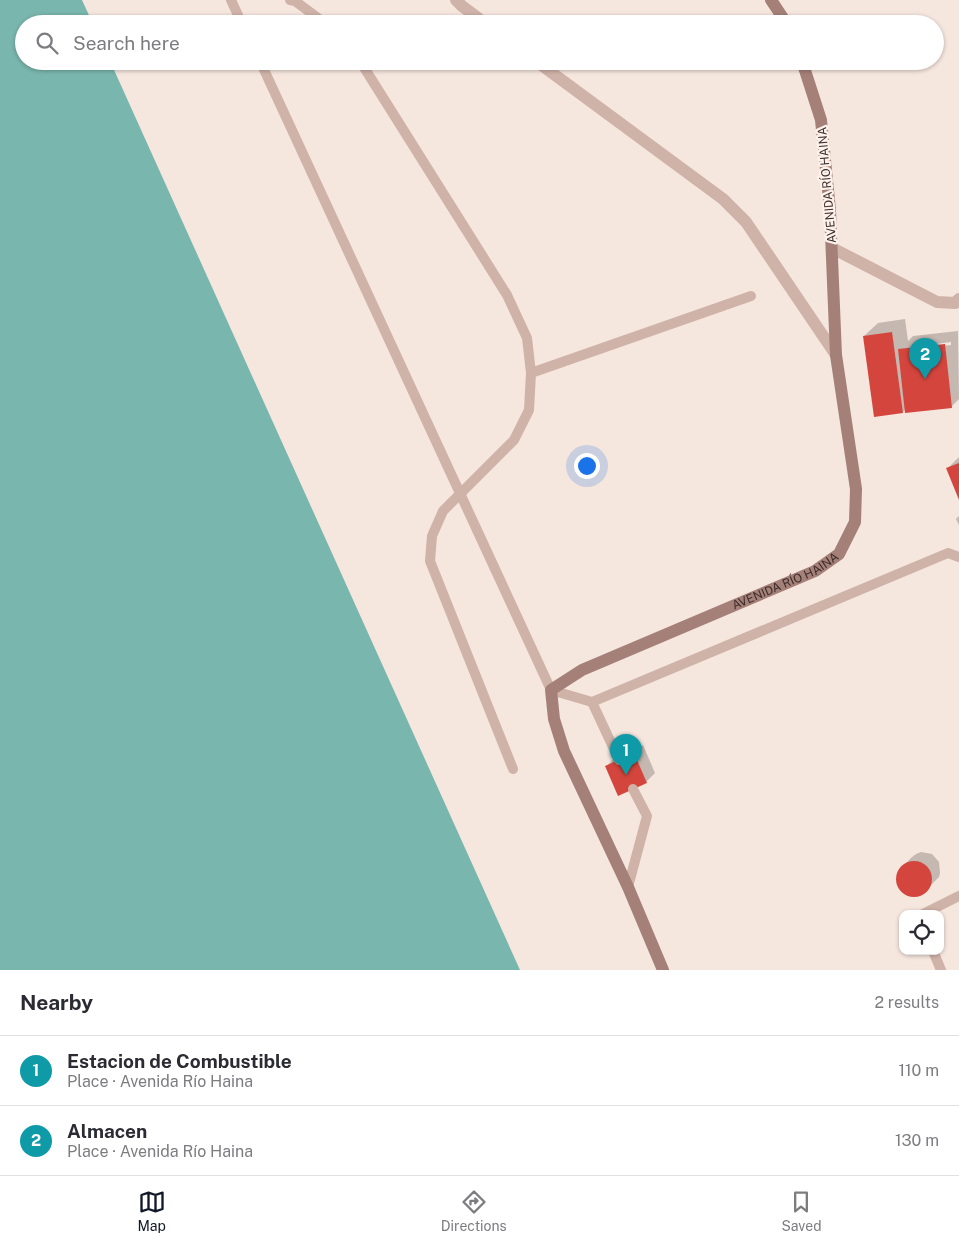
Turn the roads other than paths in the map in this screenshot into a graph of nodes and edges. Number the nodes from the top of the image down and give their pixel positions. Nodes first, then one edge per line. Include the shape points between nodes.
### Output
1 (231, 0) edge
2 (290, 0) edge
3 (456, 0) edge
4 (771, 0) edge
5 (238, 15) edge
6 (314, 15) edge
7 (474, 15) edge
8 (781, 15) edge
9 (264, 70) edge
10 (366, 70) edge
11 (548, 70) edge
12 (805, 70) edge
13 (832, 248) junction
14 (751, 296) dead end
15 (959, 299) edge
16 (836, 355) junction
17 (531, 373) junction
18 (460, 494) junction
19 (959, 557) edge
20 (551, 690) junction
21 (592, 702) junction
22 (620, 760) dead end
23 (513, 768) dead end
24 (633, 790) dead end
25 (628, 887) junction
26 (959, 896) edge
27 (931, 910) edge
28 (935, 955) edge
29 (663, 970) edge
30 (941, 970) edge

1 - 5 lane
2 - 6 lane
3 - 7 street
4 - 8 street
9 - 18 lane
10 - 17 lane via 507,295 526,338
11 - 16 street via 723,199 746,222
12 - 13 street, AVENIDA RÍO HAINA via 822,120
13 - 15 street via 937,302 955,303
13 - 16 street, AVENIDA RÍO HAINA
14 - 17 lane
16 - 20 street, AVENIDA RÍO HAINA via 856,489 855,522 839,554 815,571 582,670
17 - 18 lane via 529,410 514,440
18 - 20 lane
18 - 23 lane via 443,510 432,536 430,561
19 - 21 lane via 948,553
20 - 21 lane
20 - 25 street via 554,719 564,751
21 - 22 lane
24 - 25 lane via 646,816
25 - 29 street
26 - 27 lane
28 - 30 lane

